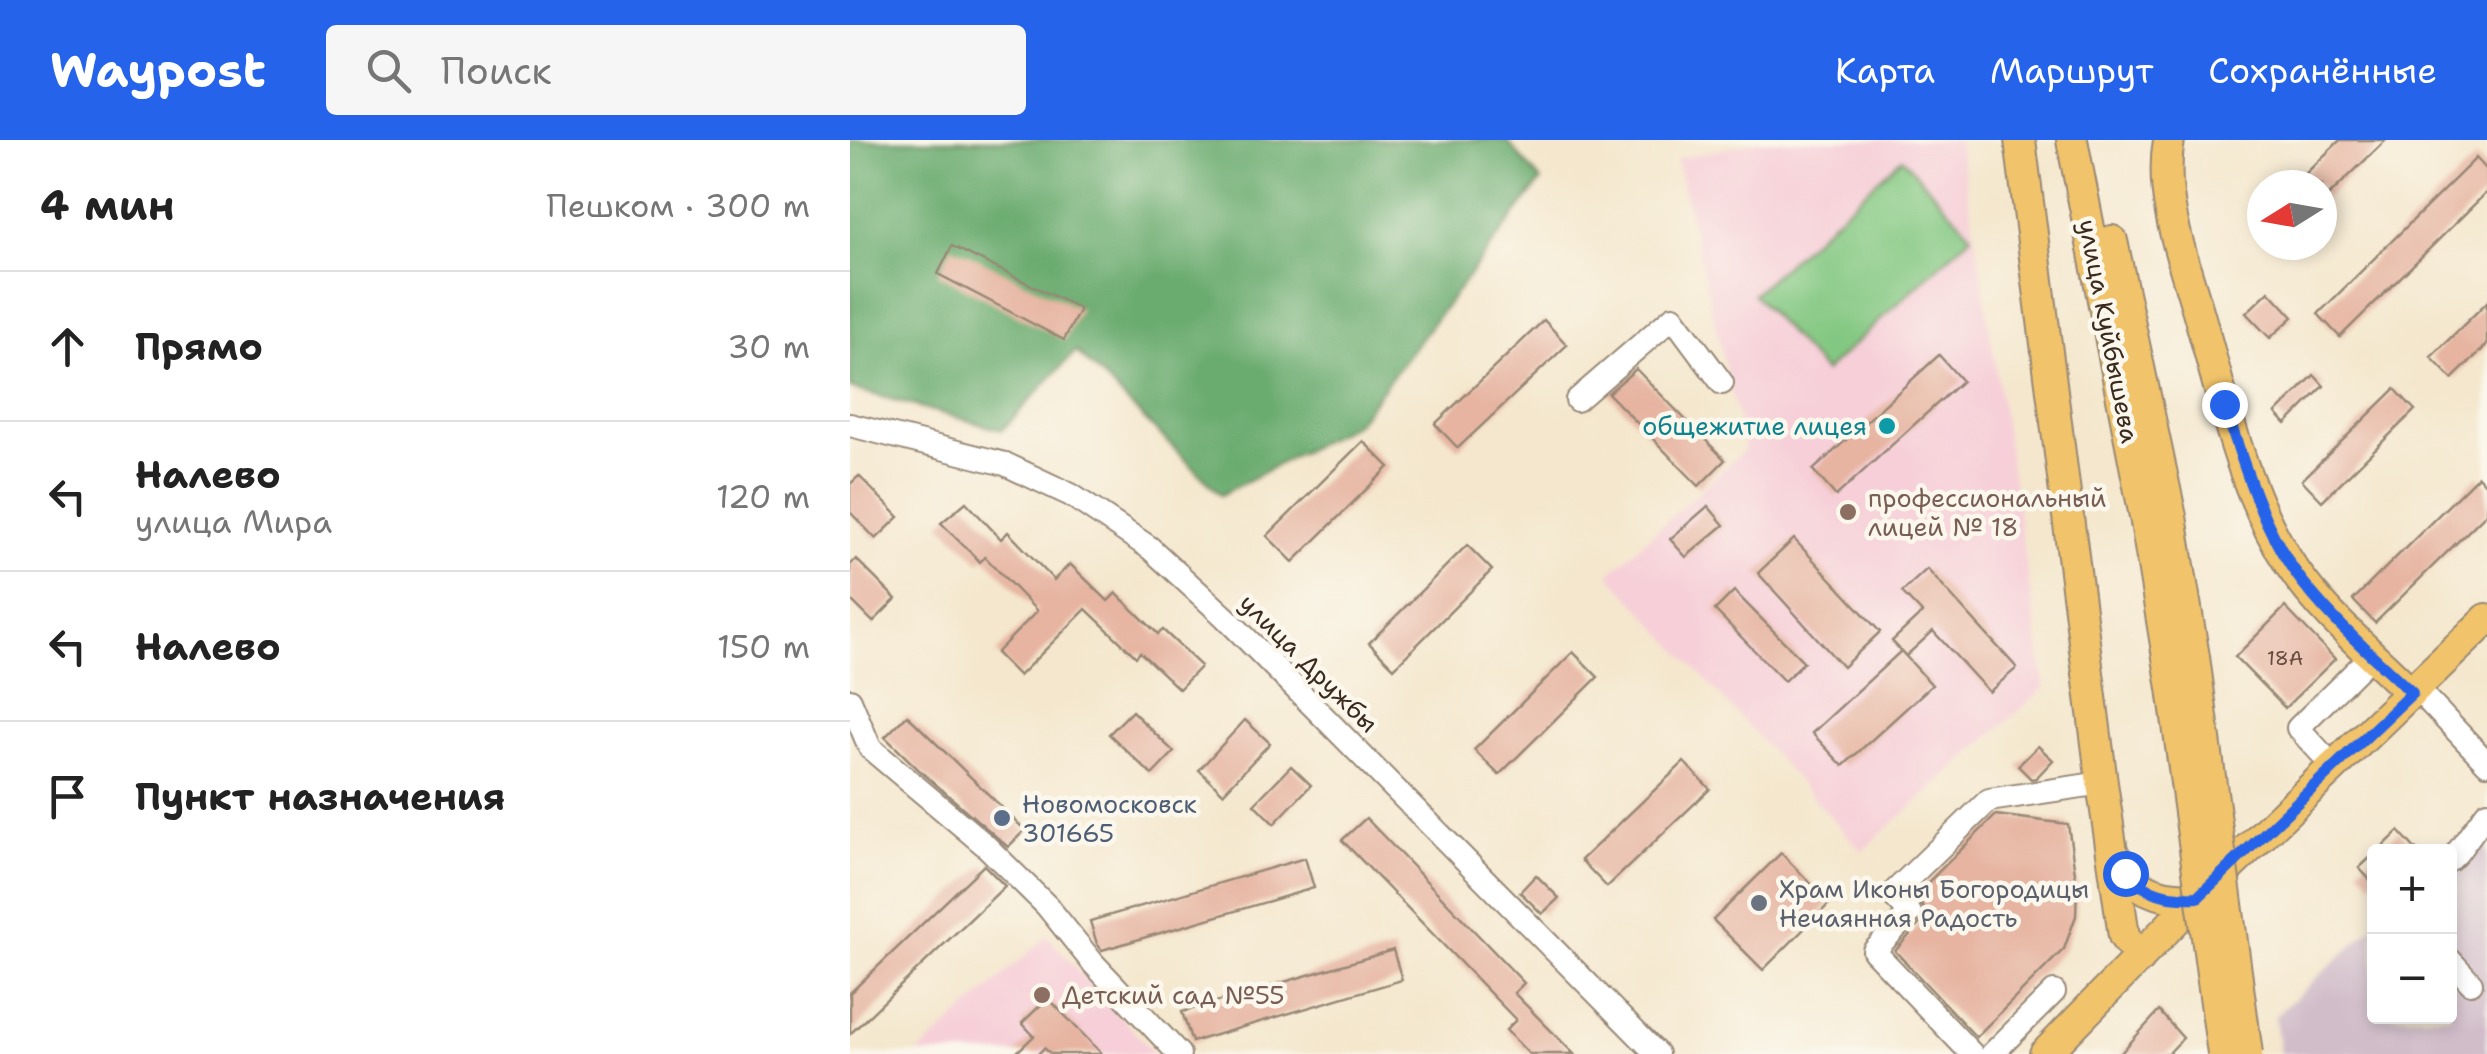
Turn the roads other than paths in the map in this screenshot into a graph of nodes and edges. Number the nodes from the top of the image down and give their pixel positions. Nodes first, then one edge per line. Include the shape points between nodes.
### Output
1 (2020, 140) edge
2 (2072, 140) edge
3 (2090, 140) edge
4 (2169, 140) edge
5 (1722, 383) dead end
6 (1577, 400) dead end
7 (850, 425) edge
8 (2159, 519) junction
9 (2487, 620) edge
10 (2360, 667) dead end
11 (2414, 690) junction
12 (850, 700) edge
13 (2487, 763) edge
14 (2334, 766) junction
15 (2102, 783) junction
16 (2487, 812) edge
17 (2112, 850) junction
18 (2457, 854) edge
19 (2198, 897) junction
20 (2140, 958) junction
21 (2457, 968) edge
22 (2470, 983) dead end
23 (2054, 992) dead end
24 (1180, 1054) edge
25 (1657, 1054) edge
26 (1972, 1054) edge
27 (1992, 1054) edge
28 (2045, 1054) edge
29 (2223, 1054) edge
30 (2247, 1054) edge

1 - 15 main road
2 - 8 main road, улица Куйбышева
3 - 8 main road, улица Куйбышева
4 - 11 main road via 2173,222 2252,490 2296,574
5 - 6 street via 1673,317
7 - 25 street, улица Дружбы via 1005,464 1130,532 1224,617
8 - 29 main road, bridge via 2172,688
8 - 30 main road, bridge via 2194,657
9 - 11 main road
10 - 14 street via 2298,728
11 - 13 street
11 - 14 main road
12 - 24 street via 870,748 985,844
14 - 19 main road
15 - 17 main road
15 - 26 street via 1989,800 1892,894 1910,913 1874,951
16 - 18 street
17 - 19 main road via 2144,889
17 - 20 main road via 2124,936
19 - 20 main road
20 - 28 main road
21 - 22 street
23 - 27 street

